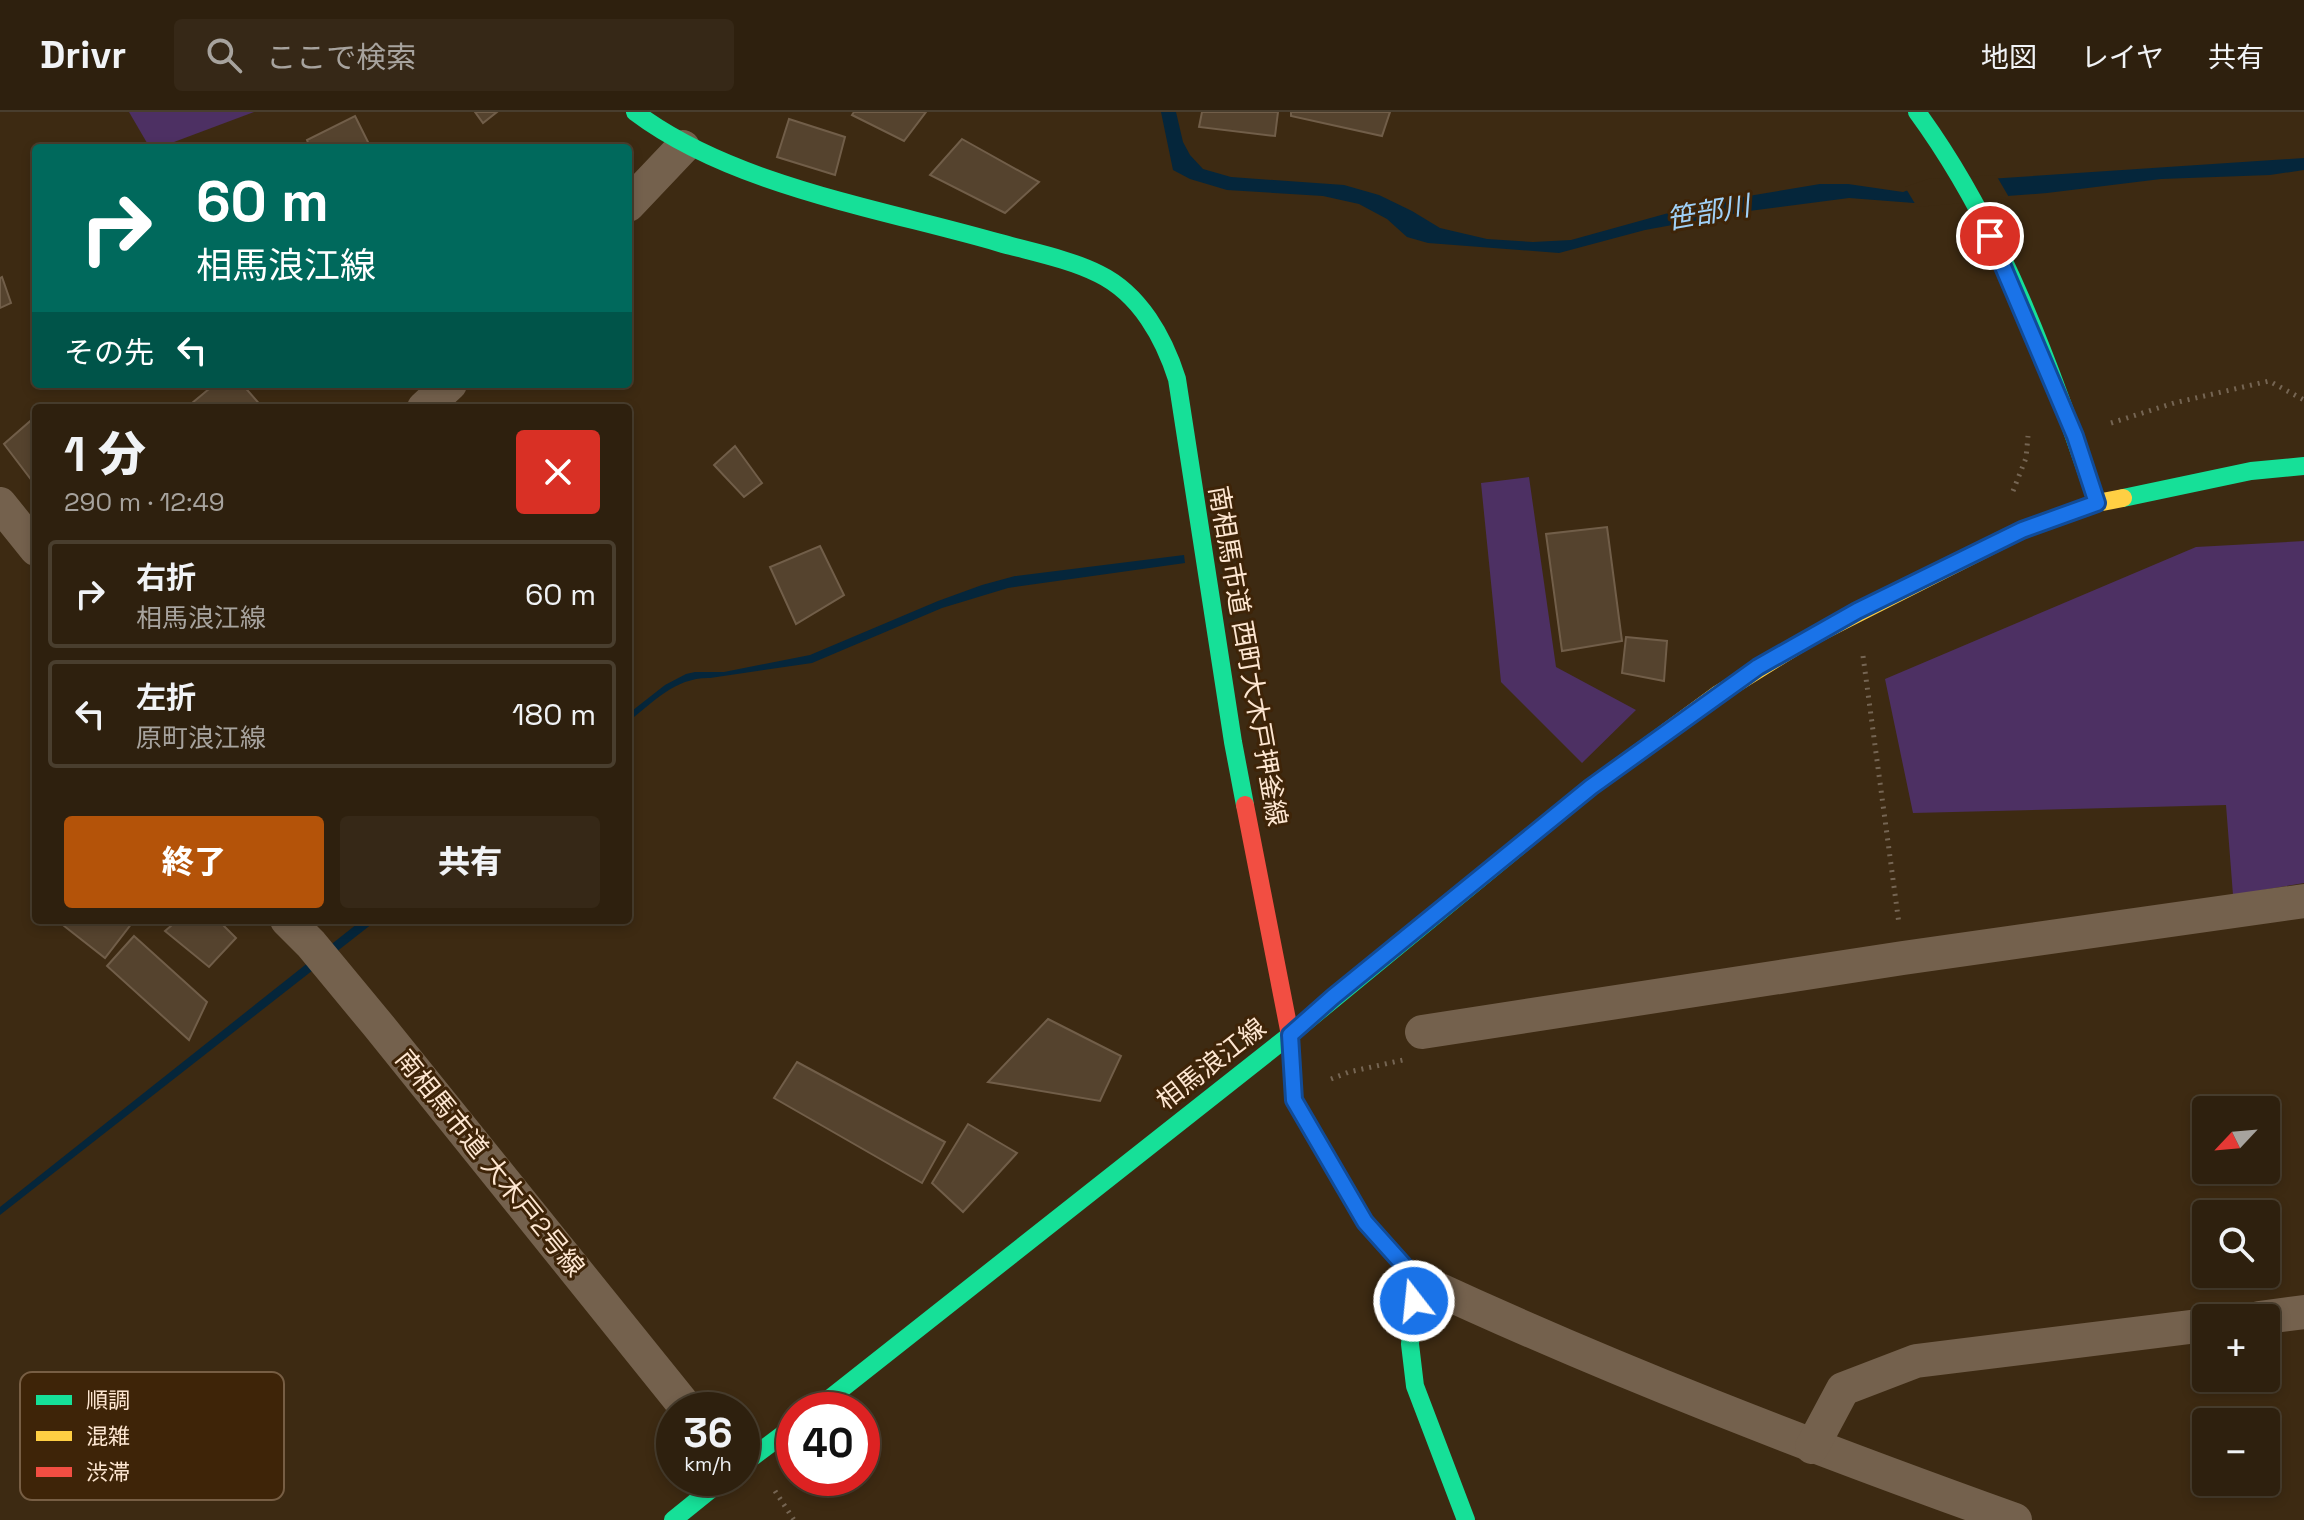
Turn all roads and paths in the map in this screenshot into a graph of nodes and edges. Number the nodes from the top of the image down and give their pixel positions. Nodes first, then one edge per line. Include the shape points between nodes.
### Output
1 (635, 112) edge
2 (1917, 112) edge
3 (683, 147) junction
4 (632, 201) edge
5 (446, 388) edge
6 (2304, 400) edge
7 (428, 404) edge
8 (2110, 424) dead end
9 (2304, 466) edge
10 (2097, 503) junction
11 (0, 504) edge
12 (32, 544) edge
13 (1857, 611) junction
14 (2304, 901) edge
15 (291, 924) edge
16 (1903, 958) junction
17 (1290, 1035) junction
18 (1417, 1045) joint
19 (1324, 1082) dead end
20 (1416, 1279) junction
21 (2304, 1312) edge
22 (2280, 1315) edge
23 (2192, 1327) edge
24 (674, 1392) edge
25 (838, 1392) edge
26 (1812, 1447) junction
27 (703, 1496) edge
28 (673, 1520) edge
29 (1466, 1520) edge
30 (2015, 1520) edge

1 - 3 main road, 南相馬市道 西町大木戸押釜線
2 - 10 main road via 1954,165 1990,236 2075,436
3 - 4 street
3 - 17 main road, 南相馬市道 西町大木戸押釜線 via 844,201 1075,265 1121,287 1139,304 1177,379 1230,728
5 - 7 street
6 - 8 path via 2269,381
9 - 10 main road, 相馬浪江線 via 2251,471
10 - 13 main road, 相馬浪江線 via 2022,530
11 - 12 street
13 - 16 path
13 - 17 main road, 相馬浪江線 via 1758,667 1591,787
14 - 16 street
15 - 24 street, 南相馬市道 大木戸2号線
16 - 18 street
17 - 20 main road, 南相馬市道 西町大木戸押釜線 via 1294,1100 1365,1222
17 - 25 main road, 相馬浪江線
18 - 19 path
20 - 26 street
20 - 29 main road via 1410,1344 1415,1386
21 - 22 street
23 - 26 street via 1916,1361 1843,1389
26 - 30 street
27 - 28 main road

